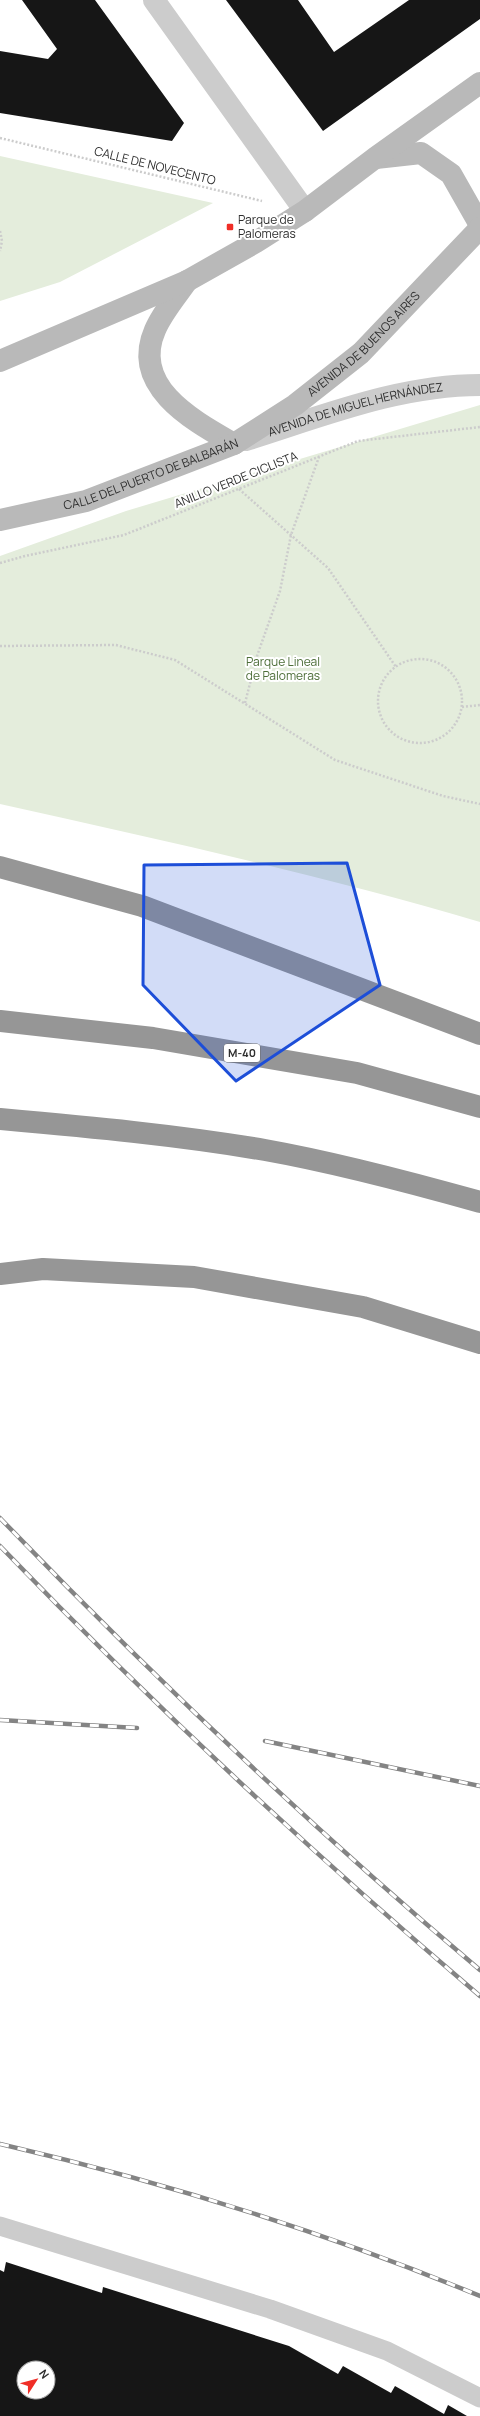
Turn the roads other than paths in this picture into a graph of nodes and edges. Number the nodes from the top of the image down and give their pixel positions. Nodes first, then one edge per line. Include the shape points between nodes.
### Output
1 (154, 0) edge
2 (480, 83) edge
3 (375, 158) junction
4 (305, 212) junction
5 (480, 227) edge
6 (186, 281) junction
7 (0, 361) edge
8 (480, 385) edge
9 (234, 444) junction
10 (0, 520) edge
11 (0, 867) edge
12 (0, 1021) edge
13 (480, 1034) edge
14 (480, 1107) edge
15 (0, 1119) edge
16 (480, 1202) edge
17 (0, 1274) edge
18 (480, 1343) edge
19 (0, 2226) edge
20 (480, 2398) edge

1 - 4 street
2 - 3 main road
3 - 4 main road
3 - 5 main road, AVENIDA DE BUENOS AIRES via 421,153 451,174
4 - 6 main road, CALLE DEL PUERTO DE BALBARÁN
5 - 9 main road, AVENIDA DE BUENOS AIRES via 361,353 295,405
6 - 7 main road, CALLE DEL PUERTO DE BALBARÁN
6 - 9 main road, CALLE DEL PUERTO DE BALBARÁN via 155,330 149,354 155,379 170,400 187,417
8 - 9 street, AVENIDA DE MIGUEL HERNÁNDEZ via 458,385 387,395
9 - 10 main road, CALLE DEL PUERTO DE BALBARÁN via 86,501
11 - 13 highway via 142,906
12 - 14 highway, M-40 via 153,1038 349,1072
15 - 16 highway via 123,1130 265,1150 389,1176
17 - 18 highway via 43,1269 194,1276 363,1307
19 - 20 lane via 270,2309 387,2352

